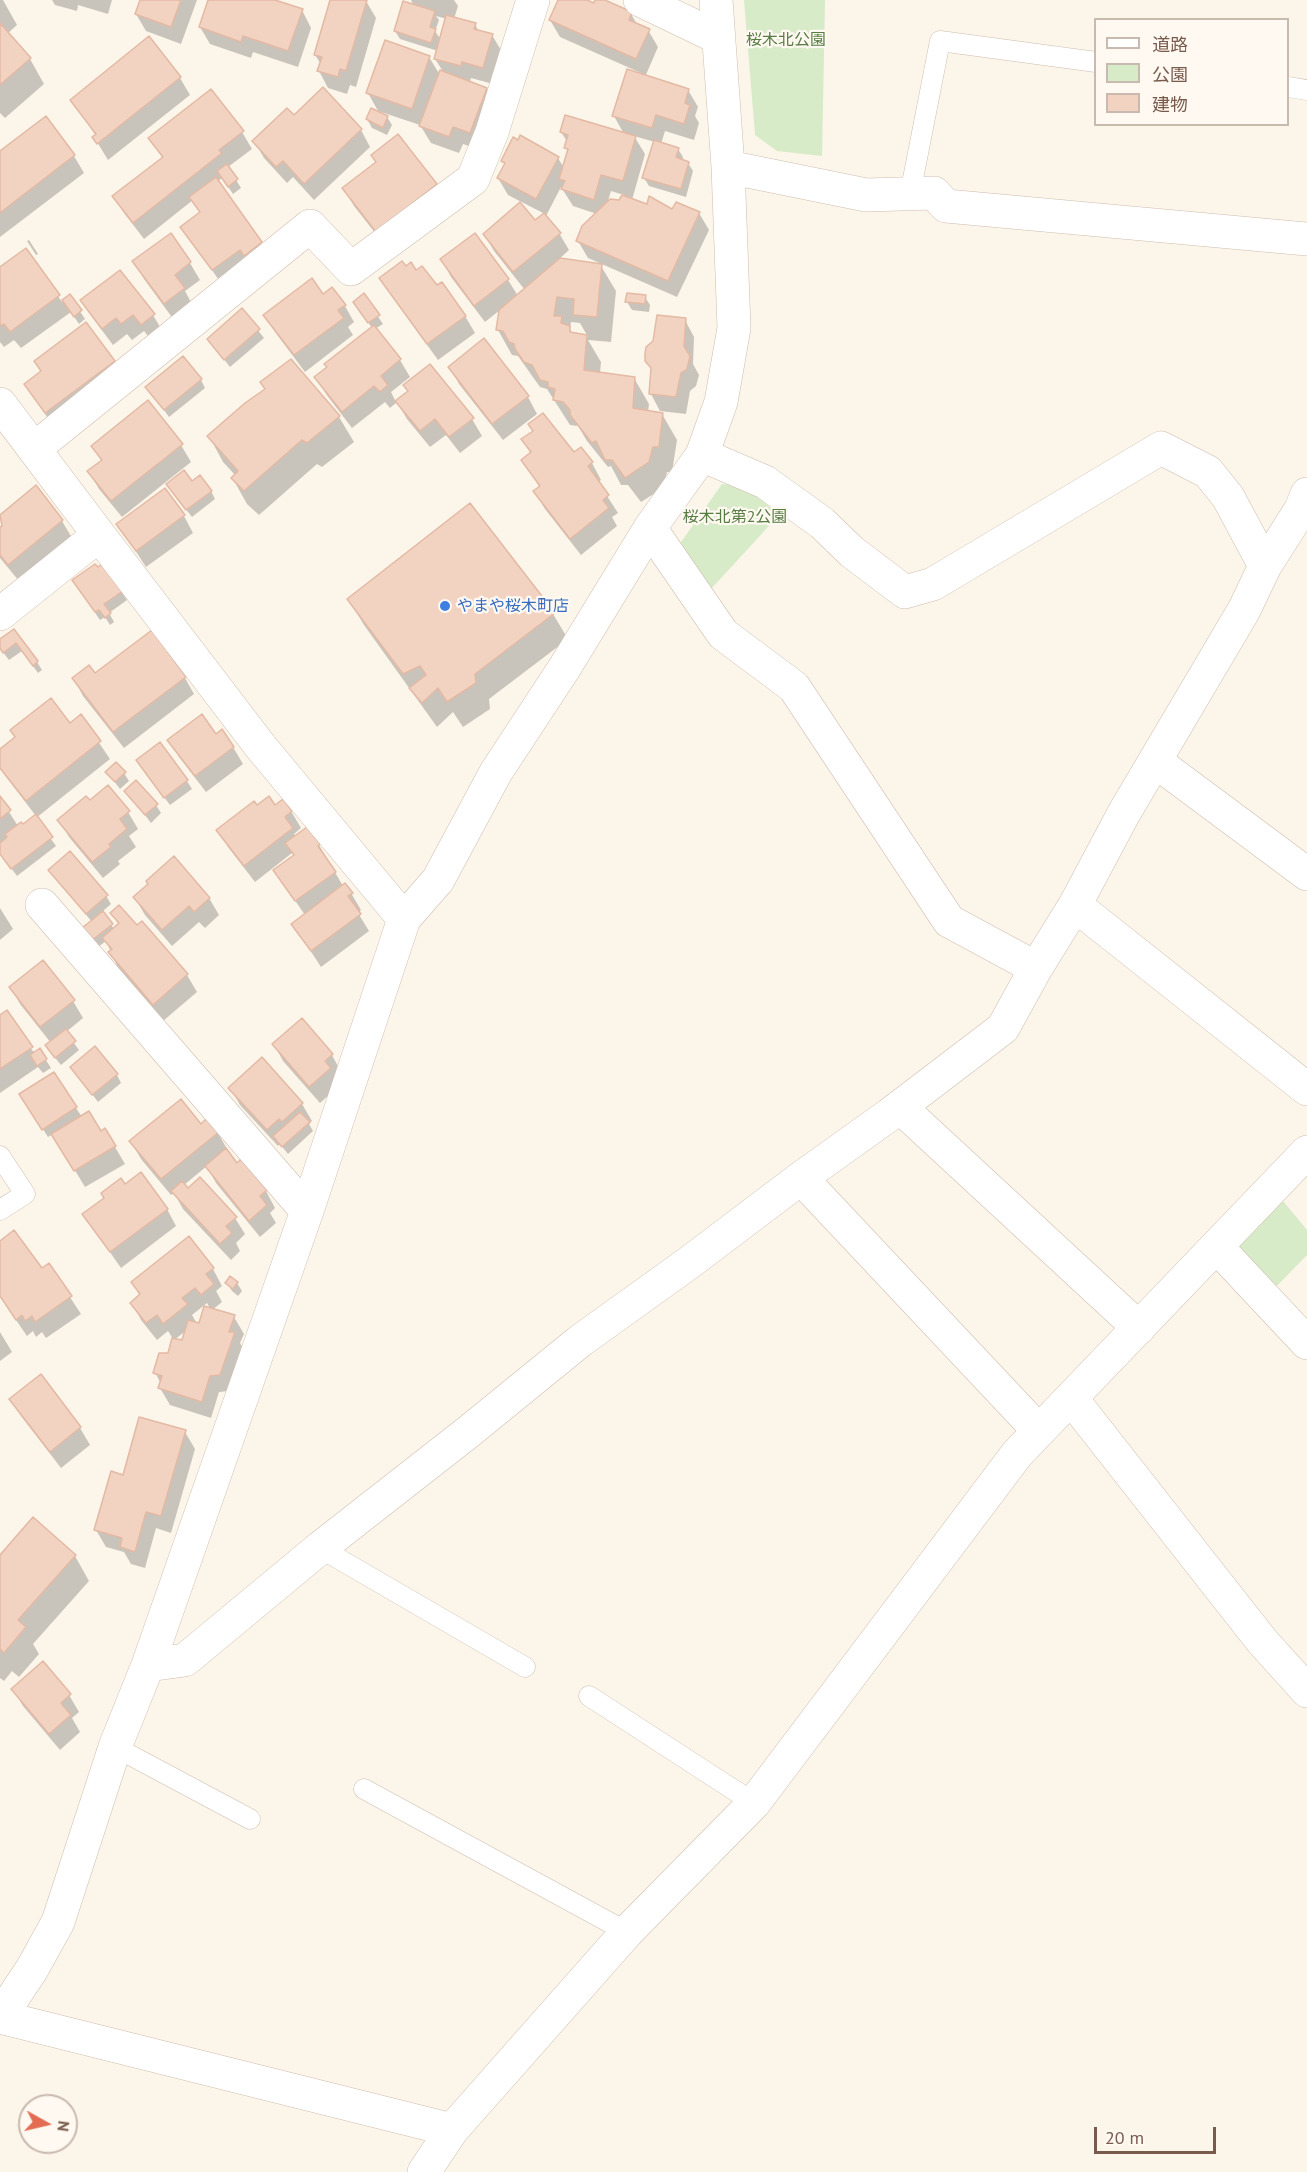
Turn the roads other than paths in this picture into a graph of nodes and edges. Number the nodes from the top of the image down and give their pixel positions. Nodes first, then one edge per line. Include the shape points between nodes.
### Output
1 (533, 0) edge
2 (640, 0) edge
3 (716, 0) edge
4 (720, 38) junction
5 (1094, 62) edge
6 (1289, 87) edge
7 (1307, 90) edge
8 (728, 167) junction
9 (910, 194) junction
10 (1307, 239) edge
11 (0, 404) edge
12 (34, 449) junction
13 (702, 455) junction
14 (1303, 513) edge
15 (650, 528) junction
16 (99, 535) junction
17 (1265, 566) junction
18 (0, 614) edge
19 (1155, 761) junction
20 (1307, 874) edge
21 (42, 905) dead end
22 (1075, 905) junction
23 (404, 919) junction
24 (1036, 968) junction
25 (1307, 1089) edge
26 (900, 1107) junction
27 (1307, 1152) edge
28 (0, 1156) edge
29 (801, 1178) junction
30 (0, 1210) edge
31 (307, 1211) junction
32 (1217, 1246) junction
33 (1139, 1328) junction
34 (1307, 1343) edge
35 (1071, 1398) junction
36 (1039, 1431) junction
37 (320, 1548) junction
38 (148, 1665) junction
39 (525, 1666) dead end
40 (1307, 1691) edge
41 (590, 1696) dead end
42 (115, 1747) junction
43 (364, 1790) dead end
44 (754, 1803) junction
45 (250, 1819) dead end
46 (627, 1932) junction
47 (0, 2017) edge
48 (452, 2130) junction
49 (424, 2172) edge

1 - 12 street via 492,132 473,179 351,269 310,226
2 - 4 street
3 - 4 street
4 - 8 street
5 - 9 lane via 940,41
6 - 7 lane
8 - 9 street via 866,195
8 - 13 street via 734,328 721,402
9 - 10 street via 934,193 946,206
11 - 12 street
12 - 16 street
13 - 15 street
13 - 17 street via 765,482 822,523 904,592 933,584 1161,448 1208,472 1228,497
14 - 17 street
15 - 23 street via 496,772 438,880
15 - 24 street via 723,634 794,687 949,921
16 - 18 street
16 - 23 street via 261,747
17 - 19 street via 1244,610
19 - 20 street
19 - 22 street
21 - 31 street
22 - 24 street
22 - 25 street
23 - 31 street
24 - 26 street via 1003,1028
26 - 29 street
26 - 33 street
27 - 32 street
28 - 30 lane via 25,1194
29 - 36 street
29 - 37 street via 580,1341
31 - 38 street
32 - 33 street
32 - 34 street
33 - 35 street
35 - 36 street
35 - 40 street via 1262,1641
36 - 44 street via 1017,1454
37 - 38 street via 185,1660
37 - 39 lane
38 - 42 street
41 - 44 lane
42 - 45 lane
42 - 47 street via 58,1922
43 - 46 lane
44 - 46 street
46 - 48 street
47 - 48 street
48 - 49 street

